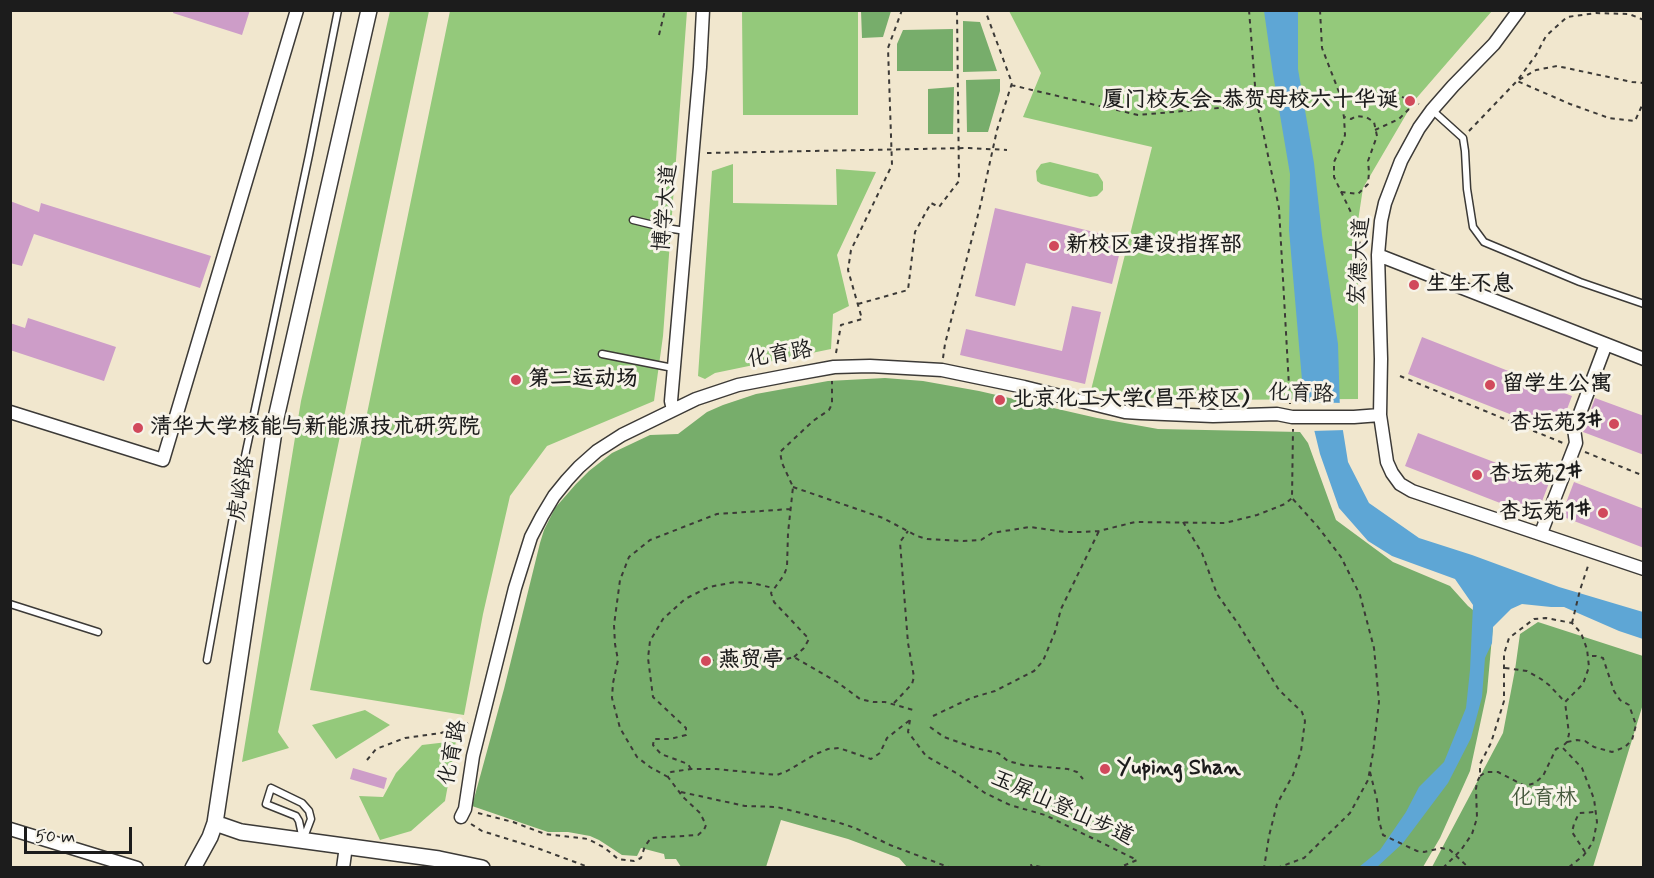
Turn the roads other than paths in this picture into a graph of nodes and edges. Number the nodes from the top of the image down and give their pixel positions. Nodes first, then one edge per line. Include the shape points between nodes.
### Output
1 (297, 10) edge
2 (338, 10) edge
3 (369, 10) edge
4 (703, 10) edge
5 (1519, 10) edge
6 (1432, 110) junction
7 (633, 220) dead end
8 (686, 231) junction
9 (1378, 255) junction
10 (1644, 304) edge
11 (1606, 344) junction
12 (602, 354) dead end
13 (1644, 359) edge
14 (674, 369) junction
15 (673, 410) junction
16 (10, 412) edge
17 (1380, 415) junction
18 (1541, 534) junction
19 (1644, 569) edge
20 (10, 604) edge
21 (98, 632) dead end
22 (207, 660) dead end
23 (463, 813) road end
24 (215, 823) junction
25 (10, 829) edge
26 (303, 840) junction
27 (346, 846) junction
28 (137, 867) edge
29 (193, 867) edge
30 (343, 867) edge
31 (482, 867) edge

1 - 16 street via 163,460
2 - 22 lane via 238,489
3 - 24 street, 虎峪路 via 276,418
4 - 8 street, 博学大道
5 - 6 street, 宏德大道 via 1494,44
6 - 9 street, 宏德大道 via 1411,141 1391,185 1381,221
6 - 10 lane via 1463,138 1473,226 1484,242
7 - 8 lane
8 - 14 street, 博学大道
9 - 11 street
9 - 17 street, 宏德大道
11 - 13 street
11 - 18 street via 1574,429 1575,448
12 - 14 lane
14 - 15 street, 博学大道
15 - 17 street, 化育路 via 738,385 834,368 870,366 942,370 1125,412 1276,414 1293,420
15 - 23 street, 化育路 via 622,435 579,467 554,496 531,537 482,718
17 - 18 street, 宏德大道 via 1387,462 1400,484
18 - 19 street, 宏德大道
20 - 21 lane
24 - 26 street via 241,832
24 - 29 street, 虎峪路
25 - 28 street
26 - 26 lane via 311,819 309,811 302,803 271,788 266,804 296,816
26 - 27 street
27 - 30 street
27 - 31 street

